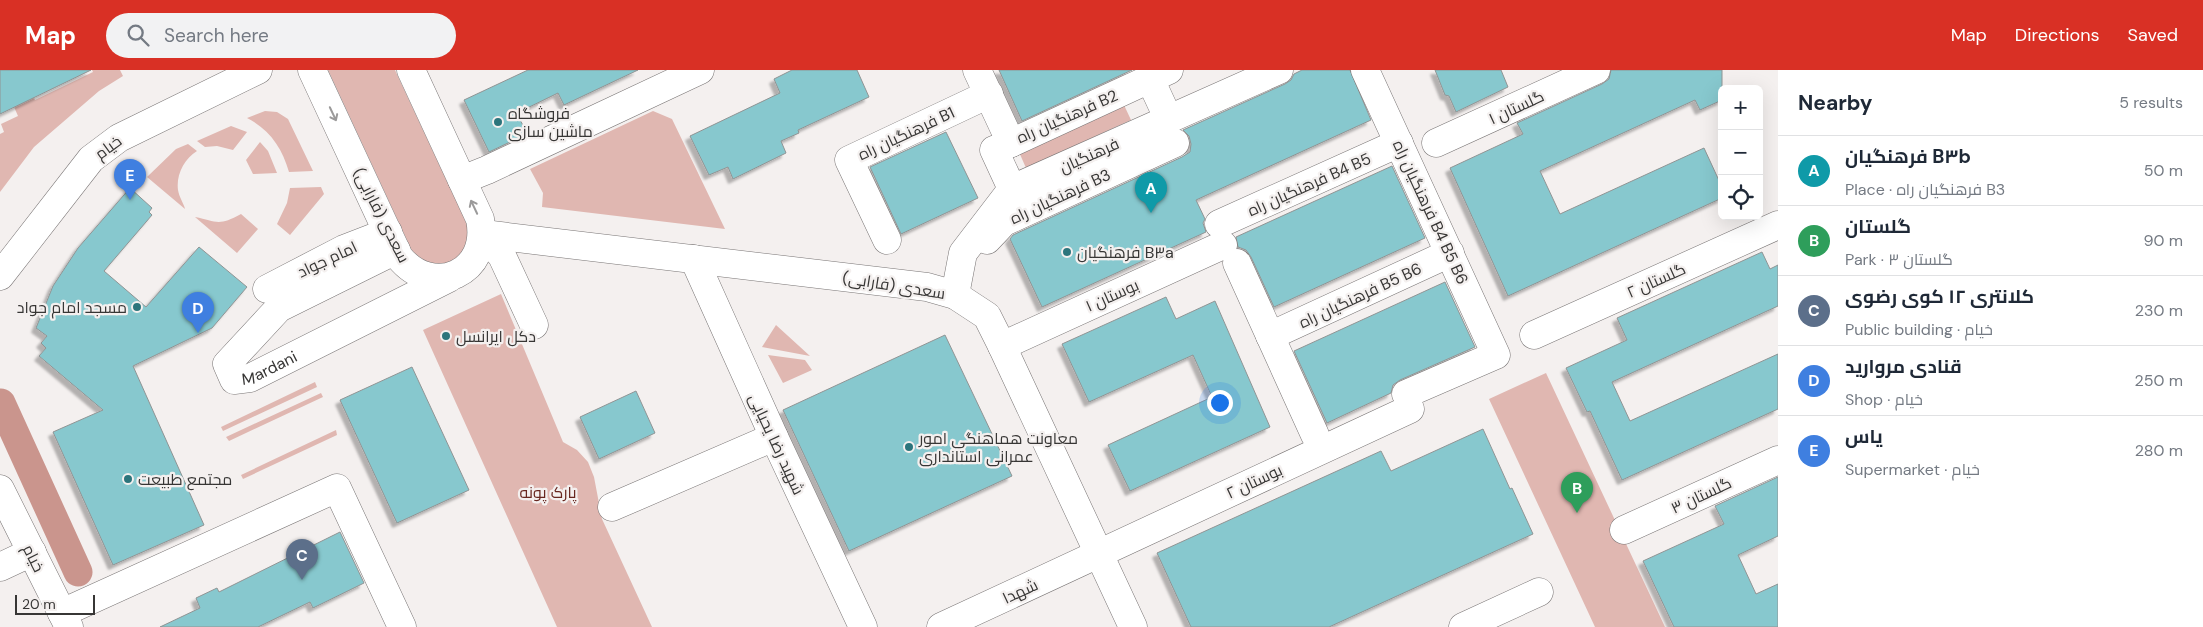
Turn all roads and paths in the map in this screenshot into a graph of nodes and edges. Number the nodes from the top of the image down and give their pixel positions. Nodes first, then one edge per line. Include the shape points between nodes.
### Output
1 (258, 70) edge
2 (312, 70) edge
3 (411, 70) edge
4 (700, 70) edge
5 (978, 70) edge
6 (1279, 70) edge
7 (1365, 70) edge
8 (1596, 70) edge
9 (1159, 74) edge
10 (1552, 79) edge
11 (989, 94) junction
12 (1172, 131) junction
13 (1011, 142) junction
14 (1399, 143) junction
15 (1436, 143) dead end
16 (462, 180) junction
17 (1012, 189) junction
18 (1778, 225) edge
19 (483, 234) junction
20 (887, 240) dead end
21 (392, 241) junction
22 (1226, 244) junction
23 (1450, 253) junction
24 (694, 260) junction
25 (0, 276) edge
26 (450, 277) junction
27 (958, 282) junction
28 (267, 289) dead end
29 (534, 325) dead end
30 (1534, 335) dead end
31 (1270, 336) junction
32 (1002, 346) junction
33 (1496, 355) joint
34 (1315, 435) dead end
35 (774, 437) junction
36 (1778, 460) edge
37 (0, 489) edge
38 (612, 507) dead end
39 (1624, 530) dead end
40 (32, 552) junction
41 (1098, 554) junction
42 (0, 568) edge
43 (1539, 592) dead end
44 (65, 620) edge
45 (402, 627) edge
46 (863, 627) edge
47 (941, 627) edge
48 (1133, 627) edge
49 (1463, 627) edge

1 - 25 street, خیام via 104,147
2 -> 21 street, سعدی (فارابی)
3 - 16 street
4 - 16 street
5 - 11 street, فرهنگیان راه B2
6 - 12 street, فرهنگیان
7 - 14 street, فرهنگیان راه B4 B5 B6
8 - 10 street, گلستان ۱
9 - 12 street
9 - 13 street, فرهنگیان راه B2
10 - 15 street, گلستان ۱
11 - 13 street, فرهنگیان راه B2
11 - 20 street, فرهنگیان راه B1 via 849,160
12 - 17 street, فرهنگیان
12 - 27 street, فرهنگیان راه B3 via 1004,222
13 - 17 street via 994,150
14 - 22 street, فرهنگیان راه B4 B5
14 - 23 street, فرهنگیان راه B4 B5 B6
19 -> 16 street via 480,219
17 - 27 street, فرهنگیان via 963,253
18 - 30 street, گلستان ۲
19 - 24 street, سعدی (فارابی)
19 - 26 street via 481,248 474,261
19 - 29 street via 502,256
21 - 26 street, سعدی (فارابی) via 408,268 421,276
21 - 26 street, Mardani via 280,308 227,364 234,380 250,378
21 - 28 street, امام جواد via 308,266
22 - 31 street
22 - 32 street, بوستان ۱
23 - 31 street, فرهنگیان راه B5 B6
23 - 33 street, فرهنگیان راه B4 B5 B6
24 - 27 street, سعدی (فارابی) via 927,287
24 - 35 street, شهید رضا یحیایی
27 - 32 street, سعدی (فارابی) via 986,316
31 - 34 street
32 - 41 street, سعدی (فارابی)
33 - 41 street, بوستان ۲ via 1408,402
35 - 38 street
35 - 46 street, شهید رضا یحیایی
36 - 39 street, گلستان ۳
37 - 40 street, خیام
40 - 42 street
40 - 44 street, خیام
41 - 47 street, شهدا
41 - 48 street, سعدی (فارابی)
43 - 49 street
44 - 45 street via 337,488

